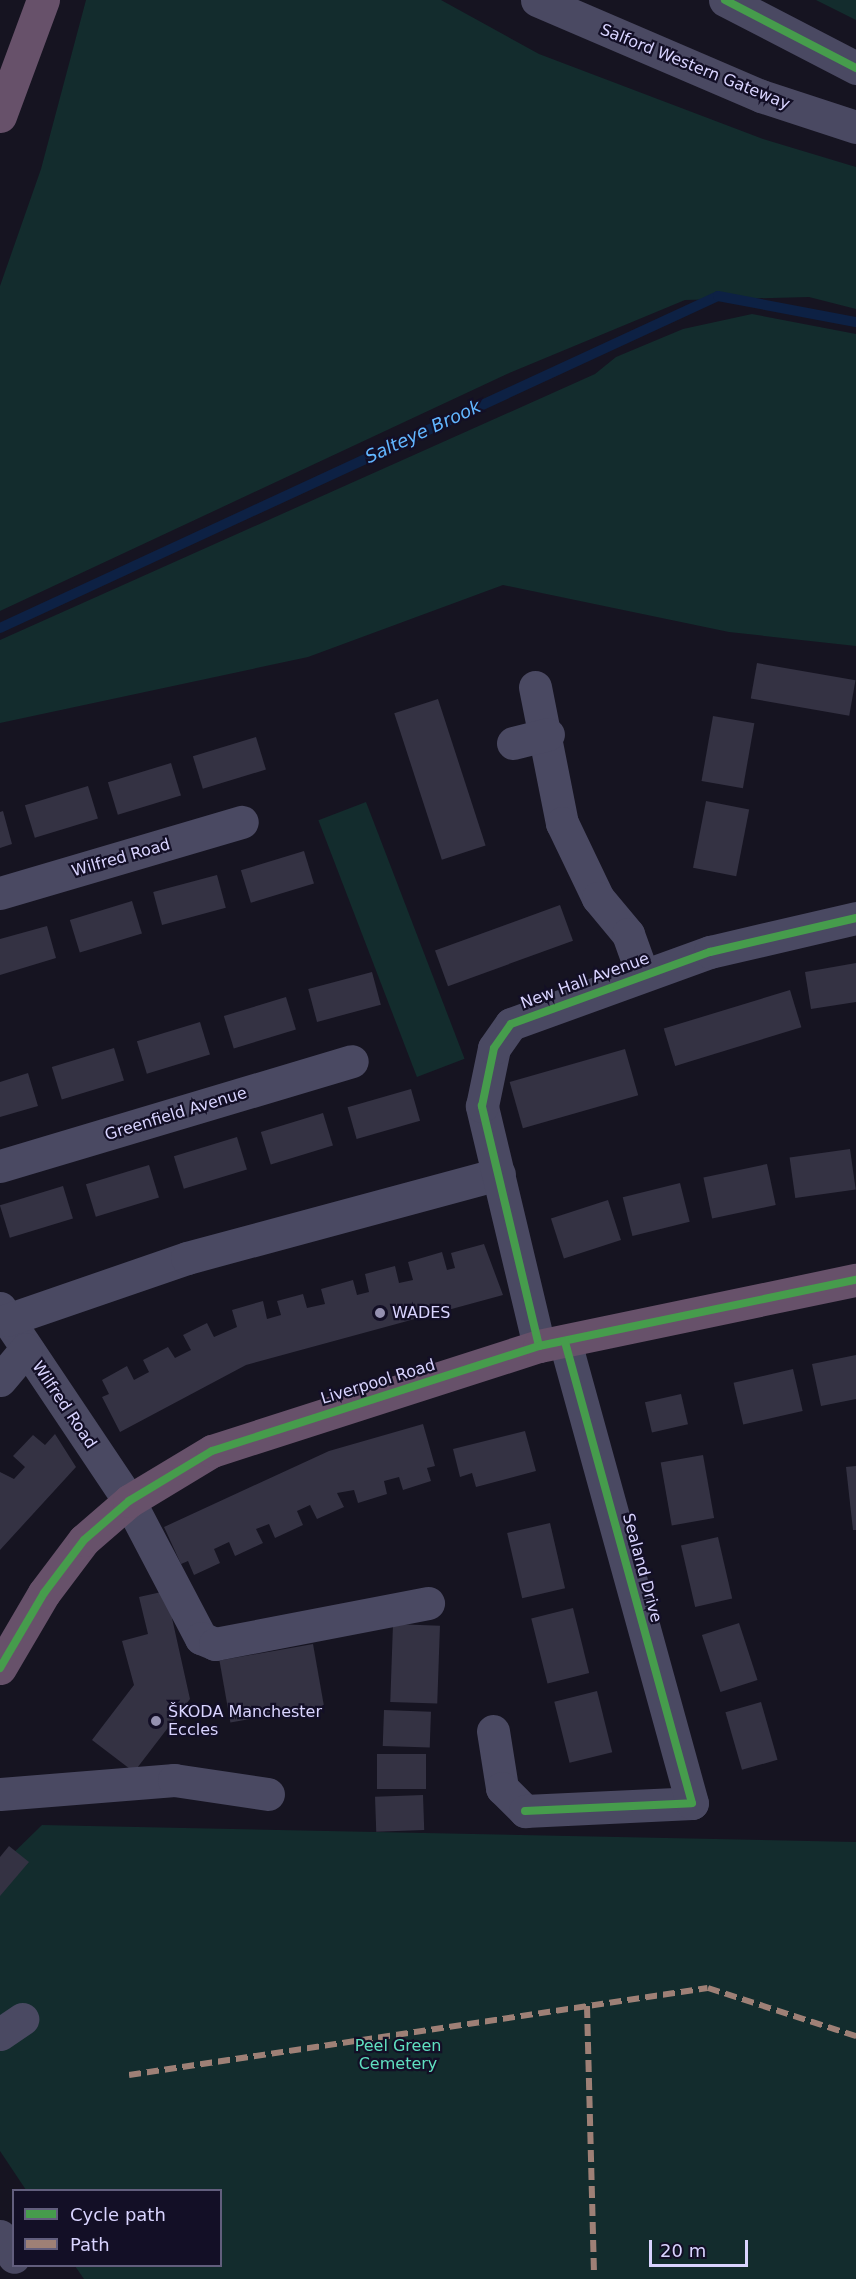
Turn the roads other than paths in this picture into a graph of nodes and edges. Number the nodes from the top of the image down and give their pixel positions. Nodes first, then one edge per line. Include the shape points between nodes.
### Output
1 (43, 0) edge
2 (537, 0) edge
3 (725, 0) edge
4 (856, 68) edge
5 (0, 115) edge
6 (856, 127) edge
7 (535, 687) dead end
8 (548, 734) junction
9 (513, 743) dead end
10 (242, 822) dead end
11 (0, 893) edge
12 (856, 918) edge
13 (642, 973) junction
14 (352, 1061) dead end
15 (0, 1167) edge
16 (499, 1174) junction
17 (856, 1280) edge
18 (4, 1314) edge
19 (552, 1344) junction
20 (26, 1350) junction
21 (0, 1380) edge
22 (129, 1501) junction
23 (428, 1604) dead end
24 (0, 1668) edge
25 (493, 1731) dead end
26 (0, 1794) edge
27 (268, 1794) dead end
28 (0, 2236) edge
29 (12, 2254) edge

1 - 5 highway
2 - 6 street, Salford Western Gateway via 761,96
3 - 4 street
7 - 8 street
8 - 9 street
8 - 13 street via 562,823 598,898 628,934
10 - 11 street, Wilfred Road
12 - 13 street, New Hall Avenue
13 - 16 street, New Hall Avenue via 510,1024 494,1048 484,1076 482,1106
14 - 15 street, Greenfield Avenue
16 - 18 street via 187,1258
16 - 19 street, New Hall Avenue
17 - 19 highway, Liverpool Road
18 - 20 street, Wilfred Road
19 - 22 highway, Liverpool Road via 246,1437
19 - 25 street, Sealand Drive via 692,1803 525,1811 502,1788
20 - 21 street
20 - 22 street, Wilfred Road
22 - 23 street, Wilfred Road via 201,1638 215,1644
22 - 24 highway, Liverpool Road via 84,1540 44,1593
26 - 27 street via 174,1780
28 - 29 street

